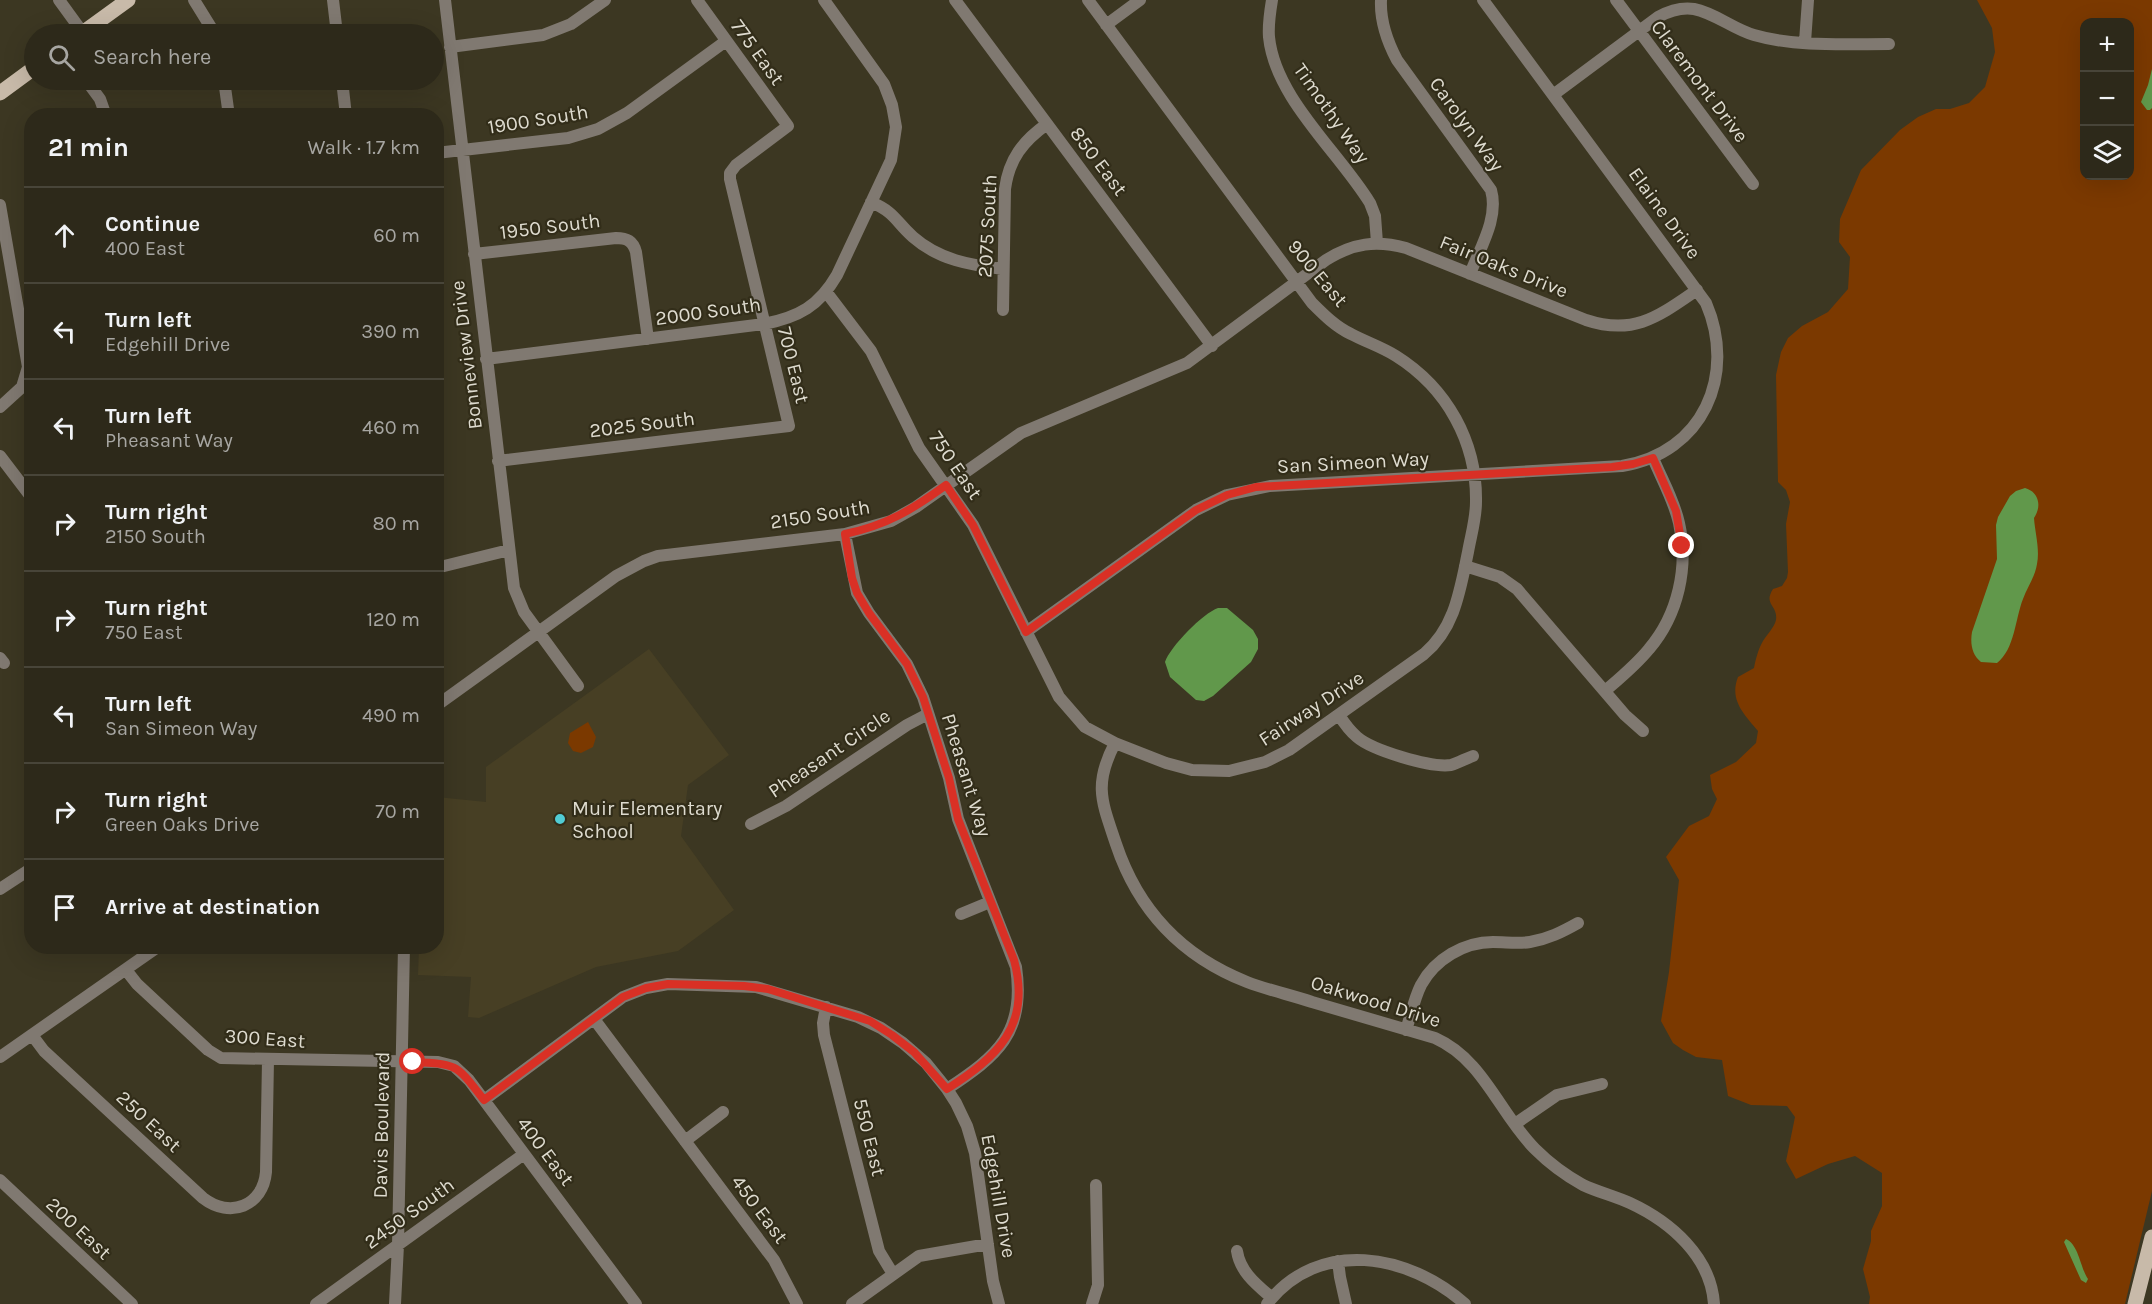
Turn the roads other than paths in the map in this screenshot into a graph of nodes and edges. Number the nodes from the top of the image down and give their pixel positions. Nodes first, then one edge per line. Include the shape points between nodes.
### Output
1 (59, 0) edge
2 (128, 0) edge
3 (194, 0) edge
4 (333, 0) edge
5 (445, 0) edge
6 (605, 0) edge
7 (697, 0) edge
8 (824, 0) edge
9 (955, 0) edge
10 (1088, 0) edge
11 (1140, 0) edge
12 (1272, 0) edge
13 (1381, 0) edge
14 (1483, 0) edge
15 (1616, 0) edge
16 (1808, 0) edge
17 (1694, 4) edge
18 (75, 24) edge
19 (96, 24) edge
20 (209, 24) edge
21 (336, 24) edge
22 (1106, 25) junction
23 (1639, 32) junction
24 (726, 40) junction
25 (1805, 42) junction
26 (1889, 44) dead end
27 (450, 47) junction
28 (24, 75) edge
29 (93, 90) edge
30 (225, 90) edge
31 (343, 90) edge
32 (0, 93) edge
33 (1553, 95) junction
34 (103, 108) edge
35 (228, 108) edge
36 (345, 108) edge
37 (1047, 124) junction
38 (462, 150) junction
39 (444, 152) edge
40 (730, 173) joint
41 (1752, 184) dead end
42 (871, 202) junction
43 (0, 205) edge
44 (1377, 243) junction
45 (474, 254) junction
46 (1004, 269) junction
47 (1470, 274) junction
48 (1298, 282) junction
49 (1697, 290) junction
50 (826, 293) junction
51 (1003, 309) dead end
52 (764, 324) junction
53 (24, 339) edge
54 (648, 339) junction
55 (1212, 346) junction
56 (486, 358) junction
57 (24, 382) edge
58 (0, 407) edge
59 (789, 426) joint
60 (0, 456) edge
61 (1653, 458) junction
62 (498, 461) junction
63 (1474, 475) junction
64 (946, 485) junction
65 (24, 488) edge
66 (845, 534) junction
67 (509, 550) junction
68 (444, 566) edge
69 (1465, 566) junction
70 (538, 632) junction
71 (1026, 632) junction
72 (578, 686) dead end
73 (1605, 691) junction
74 (444, 700) edge
75 (928, 714) junction
76 (1339, 715) junction
77 (1643, 731) dead end
78 (1115, 743) junction
79 (1473, 756) dead end
80 (751, 824) dead end
81 (24, 873) edge
82 (0, 889) edge
83 (990, 902) junction
84 (961, 914) dead end
85 (1578, 923) dead end
86 (148, 954) edge
87 (404, 954) edge
88 (126, 969) junction
89 (826, 1007) junction
90 (594, 1019) junction
91 (1407, 1030) junction
92 (32, 1035) junction
93 (0, 1057) edge
94 (268, 1060) junction
95 (401, 1062) junction
96 (1602, 1084) dead end
97 (947, 1089) junction
98 (484, 1100) junction
99 (723, 1112) dead end
100 (1515, 1124) junction
101 (685, 1141) junction
102 (524, 1154) junction
103 (0, 1180) edge
104 (1096, 1185) dead end
105 (2152, 1237) edge
106 (988, 1244) junction
107 (398, 1245) junction
108 (1237, 1251) dead end
109 (1338, 1262) junction
110 (893, 1274) junction
111 (1270, 1301) edge
112 (132, 1304) edge
113 (316, 1304) edge
114 (394, 1304) edge
115 (636, 1304) edge
116 (797, 1304) edge
117 (852, 1304) edge
118 (999, 1304) edge
119 (1092, 1304) edge
120 (1346, 1304) edge
121 (1465, 1304) edge
122 (1714, 1304) edge
123 (2135, 1304) edge

1 - 18 street
2 - 19 main road
3 - 20 street
4 - 21 street
5 - 27 street, Bonneview Drive
6 - 27 street via 571,24 543,35
7 - 24 street, 775 East
8 - 42 street, 2000 South via 879,75 895,116 891,160
9 - 37 street, 850 East
10 - 22 street, 900 East
11 - 22 street
12 - 44 street, Timothy Way via 1269,37 1278,72 1370,203
13 - 47 street, Carolyn Way via 1386,36 1397,60 1491,190 1491,219
14 - 33 street, Elaine Drive
15 - 23 street, Claremont Drive
16 - 25 street
17 - 23 street via 1666,13
17 - 25 street via 1753,35
22 - 48 street, 900 East
23 - 33 street
23 - 41 street, Claremont Drive
24 - 38 street, 1900 South via 627,113 598,129 567,138
24 - 40 street, 775 East via 788,126
25 - 26 street
27 - 38 street, Bonneview Drive
28 - 32 main road
29 - 34 street
30 - 35 street
31 - 36 street
33 - 49 street, Elaine Drive
37 - 46 street, 2075 South via 1027,139 1010,166 1005,189
37 - 55 street, 850 East
38 - 39 street, 1900 South
38 - 45 street, Bonneview Drive
40 - 52 street, 700 East
42 - 46 street via 887,210 935,253 960,263
42 - 50 street, 2000 South
43 - 53 street
44 - 47 street, Fair Oaks Drive via 1406,248
44 - 48 street, Fair Oaks Drive via 1338,252
45 - 54 street, 1950 South via 616,238 629,240 636,252
45 - 56 street, Bonneview Drive
46 - 51 street, 2075 South
47 - 49 street, Fair Oaks Drive via 1586,320 1612,326 1652,320
48 - 55 street, 2150 South
48 - 63 street, 900 East via 1312,303 1340,328 1394,354 1431,383 1459,424
49 - 61 street, Elaine Drive via 1716,333 1719,361 1713,391 1689,432
50 - 52 street, 2000 South via 803,312
50 - 64 street, 750 East via 871,351 919,448
52 - 54 street, 2000 South
52 - 59 street, 700 East
54 - 56 street, 2000 South
55 - 64 street, 2150 South via 1176,369 1021,433
56 - 62 street, Bonneview Drive
57 - 58 street
59 - 62 street, 2025 South
60 - 65 street
61 - 63 street, San Simeon Way via 1622,466
61 - 73 street via 1679,522 1683,559 1680,585 1658,637
62 - 67 street, Bonneview Drive
63 - 69 street, 900 East via 1476,511
63 - 71 street, San Simeon Way via 1270,486 1227,495 1196,510
64 - 66 street, 2150 South via 891,521
64 - 71 street, 750 East via 973,525
66 - 70 street, 2150 South via 658,556 616,576
66 - 75 street, Pheasant Way via 857,593 907,664
67 - 68 street
67 - 70 street, Bonneview Drive via 518,600
69 - 73 street via 1500,577 1517,589
69 - 76 street, Fairway Drive via 1452,616 1438,640
70 - 72 street, Bonneview Drive
70 - 74 street, 2150 South
71 - 78 street, 750 East via 1066,708 1085,727
73 - 77 street
75 - 80 street, Pheasant Circle via 786,806
75 - 83 street, Pheasant Way via 958,819
76 - 78 street, Fairway Drive via 1277,756 1229,771 1185,769
76 - 79 street via 1357,737 1383,751 1440,765
78 - 91 street, Oakwood Drive via 1102,773 1105,811 1131,881 1169,932 1213,966 1248,982
81 - 82 street
83 - 84 street
83 - 97 street, Pheasant Way via 1016,967 1016,1009 998,1049
85 - 91 street via 1544,939 1481,943 1452,953 1422,984
86 - 88 street
87 - 95 street, Davis Boulevard
88 - 92 street
88 - 94 street, 300 East via 137,984 212,1053 226,1059
89 - 90 street, Edgehill Drive via 756,987 668,984 623,997
89 - 97 street, Edgehill Drive via 870,1021 892,1035 926,1063
89 - 110 street, 550 East via 824,1035 879,1251
90 - 98 street, Edgehill Drive
90 - 101 street, 450 East
91 - 100 street, Oakwood Drive via 1435,1038 1460,1052
92 - 93 street
92 - 94 street, 250 East via 44,1051 203,1198 226,1209 251,1202 266,1178
94 - 95 street, 300 East
95 - 98 street, 400 East via 454,1066
95 - 107 street, Davis Boulevard
96 - 100 street via 1557,1095
97 - 106 street, Edgehill Drive via 971,1137
98 - 102 street, 400 East
99 - 101 street
100 - 122 street, Oakwood Drive via 1535,1149 1562,1172 1640,1208 1684,1240 1708,1276
101 - 116 street, 450 East via 778,1266
102 - 107 street, 2450 South
102 - 115 street, 400 East
103 - 112 street, 200 East
104 - 119 street via 1098,1285
105 - 123 main road
106 - 110 street via 925,1254
106 - 118 street, Edgehill Drive
107 - 113 street, 2450 South
107 - 114 street, Davis Boulevard
108 - 111 street via 1246,1273
109 - 111 street via 1301,1275
109 - 120 street
109 - 121 street via 1371,1260 1405,1268
110 - 117 street

